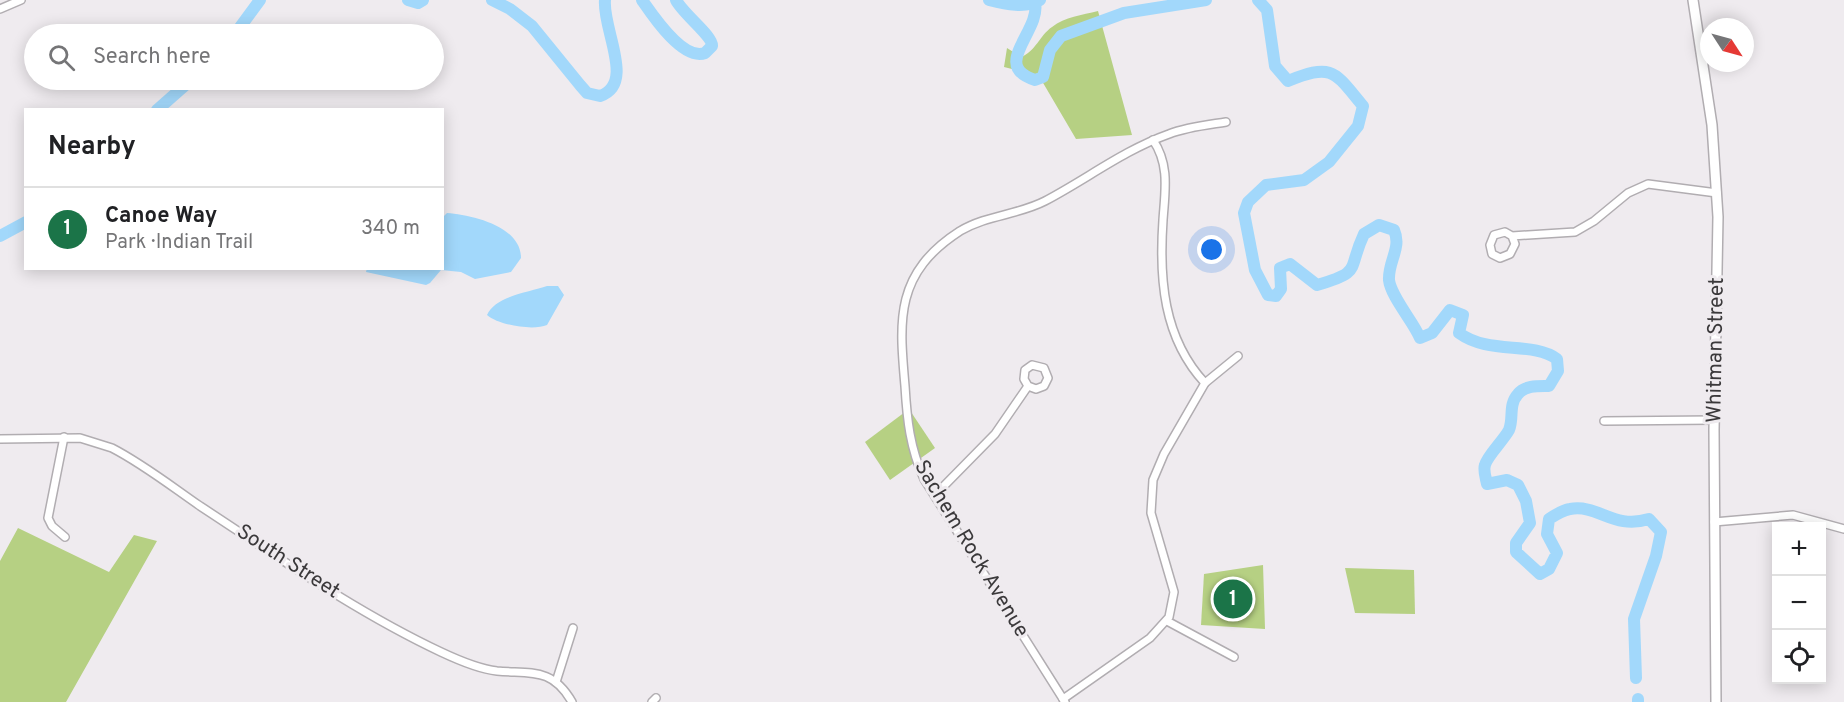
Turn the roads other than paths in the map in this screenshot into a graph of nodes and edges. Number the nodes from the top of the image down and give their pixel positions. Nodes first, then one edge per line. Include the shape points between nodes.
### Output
1 (21, 0) edge
2 (1693, 0) edge
3 (0, 9) edge
4 (1226, 122) dead end
5 (1153, 140) junction
6 (1717, 193) junction
7 (1512, 236) dead end
8 (1238, 356) dead end
9 (1205, 383) junction
10 (1028, 386) dead end
11 (1714, 420) junction
12 (1604, 421) dead end
13 (64, 437) junction
14 (0, 439) edge
15 (935, 495) junction
16 (1714, 522) junction
17 (1844, 529) edge
18 (65, 537) dead end
19 (1167, 621) junction
20 (573, 628) dead end
21 (1234, 657) dead end
22 (556, 681) junction
23 (1064, 700) edge
24 (572, 702) edge
25 (1716, 702) edge

1 - 3 street
2 - 6 main road, Whitman Street via 1712,125
4 - 5 street, Sachem Rock Avenue
5 - 9 street via 1165,165 1162,278 1167,312 1184,356
5 - 15 street, Sachem Rock Avenue via 1038,204 969,226 940,246 919,271 904,300 901,342 910,442
6 - 7 street via 1648,184 1575,232
6 - 11 main road, Whitman Street
8 - 9 street
9 - 19 street via 1164,454 1151,489 1154,523 1174,592
10 - 15 street via 994,434
11 - 12 street
11 - 16 main road, Whitman Street
13 - 14 street, South Street
13 - 18 street via 48,518 51,526
13 - 22 street, South Street via 88,439 120,452 358,607 432,648 483,667 532,672
15 - 23 street, Sachem Rock Avenue
16 - 17 street via 1793,515
16 - 25 main road, Whitman Street
19 - 21 street
19 - 23 street
20 - 22 street
22 - 24 street

